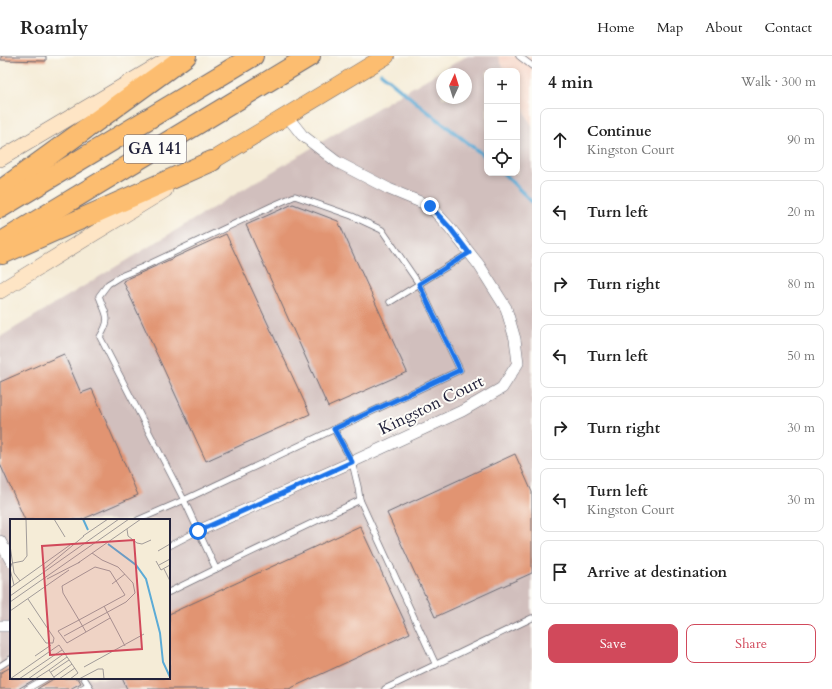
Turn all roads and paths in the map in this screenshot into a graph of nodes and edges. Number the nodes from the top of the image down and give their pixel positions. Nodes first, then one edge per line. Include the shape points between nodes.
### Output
1 (173, 56) edge
2 (186, 56) edge
3 (253, 56) edge
4 (310, 56) edge
5 (386, 56) edge
6 (519, 56) edge
7 (532, 66) edge
8 (287, 116) junction
9 (0, 159) edge
10 (212, 161) junction
11 (0, 191) edge
12 (0, 208) edge
13 (0, 243) edge
14 (469, 253) junction
15 (0, 255) edge
16 (419, 284) junction
17 (0, 290) edge
18 (390, 302) dead end
19 (334, 429) junction
20 (352, 462) junction
21 (184, 500) junction
22 (360, 500) junction
23 (140, 519) edge
24 (198, 531) junction
25 (0, 541) edge
26 (170, 545) edge
27 (10, 559) edge
28 (216, 569) junction
29 (170, 592) edge
30 (532, 618) edge
31 (10, 627) edge
32 (0, 634) edge
33 (10, 660) edge
34 (436, 665) junction
35 (0, 666) edge
36 (44, 679) edge
37 (89, 687) edge
38 (27, 689) edge
39 (81, 689) edge
40 (385, 689) edge

1 - 9 main road
2 - 11 highway
3 - 12 highway, GA 141
4 - 13 highway, GA 141
5 - 8 main road
6 - 7 lane
8 - 10 main road
8 - 14 street, Kingston Court via 302,135 337,162 389,189 430,206
10 - 15 highway
10 - 17 main road
14 - 16 lane
14 - 20 street, Kingston Court via 506,308 516,339 518,363 502,388 462,410
16 - 18 lane
16 - 19 lane via 460,370
16 - 21 lane via 382,230 352,216 295,196 108,284 99,296 108,319 100,337
19 - 20 lane
19 - 21 lane
20 - 22 lane
20 - 24 street, Kingston Court
21 - 23 lane
21 - 24 lane
22 - 28 lane
22 - 34 lane
24 - 26 lane
24 - 28 lane
25 - 27 street
28 - 29 lane
30 - 34 lane
31 - 32 lane
33 - 35 lane
34 - 40 lane
36 - 38 lane
37 - 39 lane

